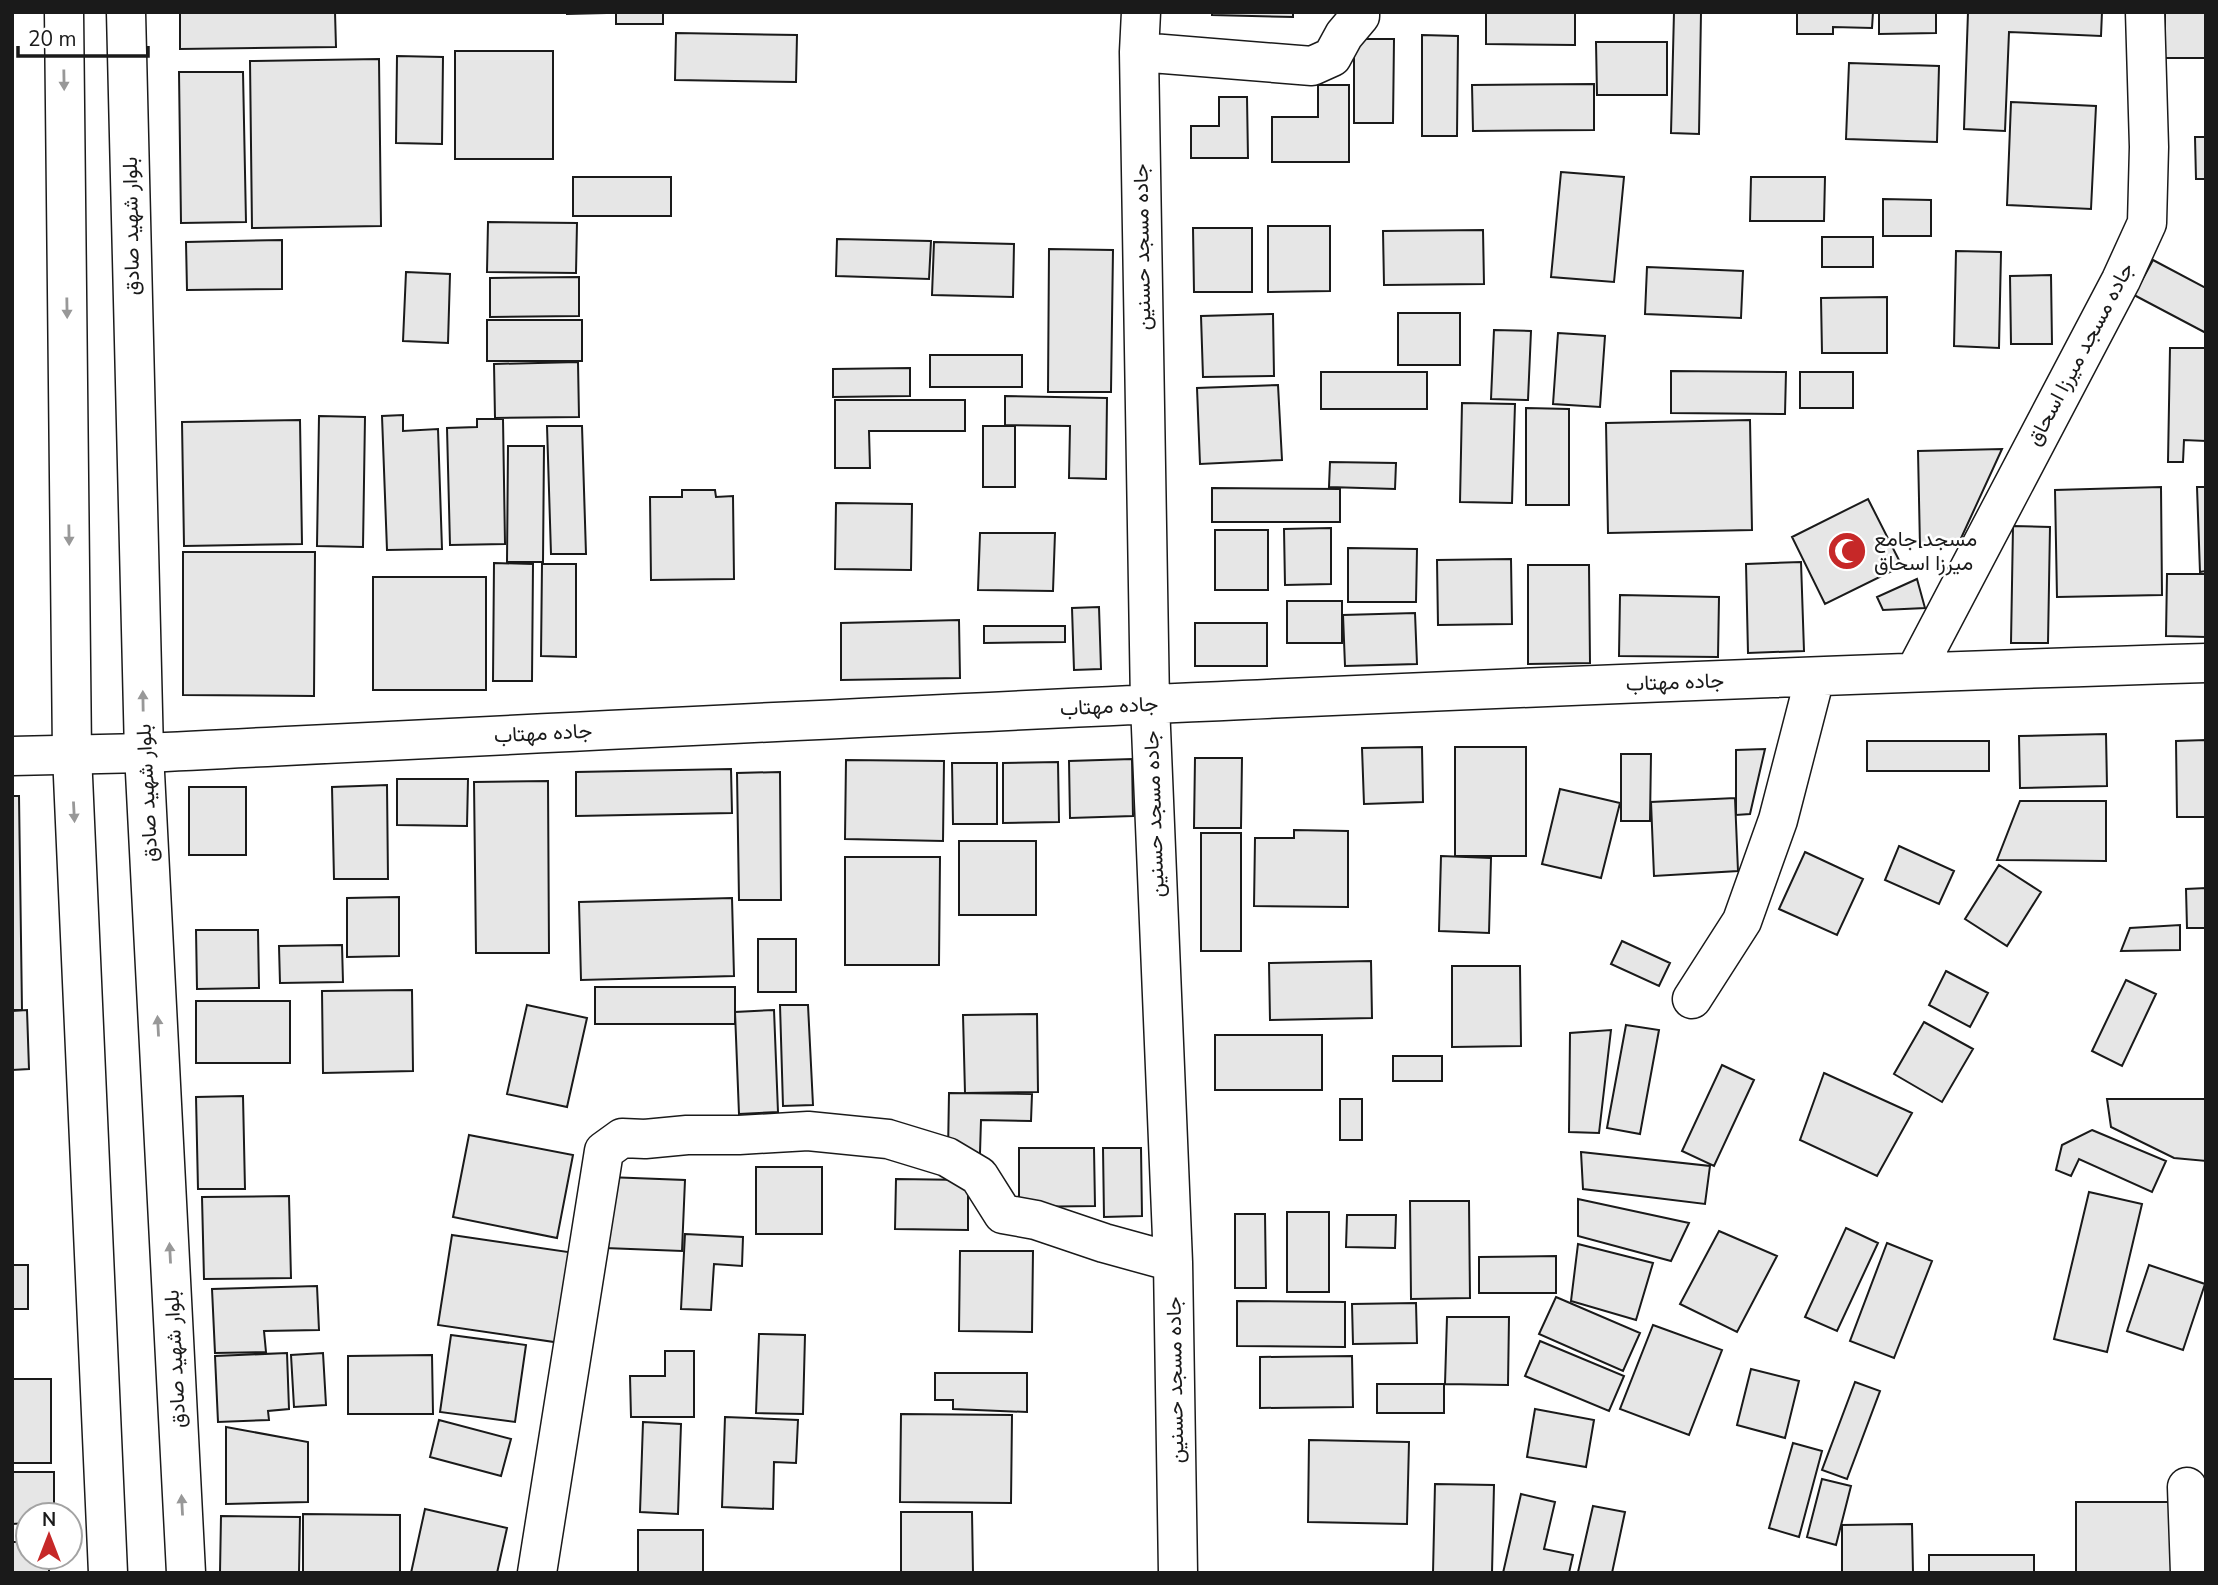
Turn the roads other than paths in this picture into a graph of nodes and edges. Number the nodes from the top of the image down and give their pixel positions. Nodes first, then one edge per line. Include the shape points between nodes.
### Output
1 (64, 12) edge
2 (126, 12) edge
3 (1141, 12) edge
4 (1360, 12) edge
5 (2145, 12) edge
6 (1139, 52) junction
7 (2206, 663) edge
8 (1915, 672) junction
9 (1815, 677) junction
10 (1150, 704) junction
11 (145, 753) junction
12 (72, 754) junction
13 (12, 756) edge
14 (1692, 999) dead end
15 (1173, 1262) junction
16 (2187, 1487) dead end
17 (108, 1573) edge
18 (186, 1573) edge
19 (537, 1573) edge
20 (1178, 1573) edge
21 (2190, 1573) edge

1 -> 12 street
11 -> 2 street, بلوار شهید صادق
3 - 6 street, جاده مسجد حسنین
4 - 6 street via 1332,57 1312,66
5 - 8 street, جاده مسجد ميرزا اسحاق via 2147,223
6 - 10 street, جاده مسجد حسنین
7 - 8 street, جاده مهتاب
8 - 9 street, جاده مهتاب
9 - 10 street, جاده مهتاب
9 - 14 street via 1778,820 1742,921
10 - 11 street, جاده مهتاب
10 - 15 street, جاده مسجد حسنین
11 - 12 street, جاده مهتاب
18 -> 11 street, بلوار شهید صادق
12 - 13 street, جاده مهتاب
12 -> 17 street
15 - 19 street via 1003,1214 979,1176 947,1157 888,1139 808,1131 622,1138 604,1150
15 - 20 street, جاده مسجد حسنین
16 - 21 street

